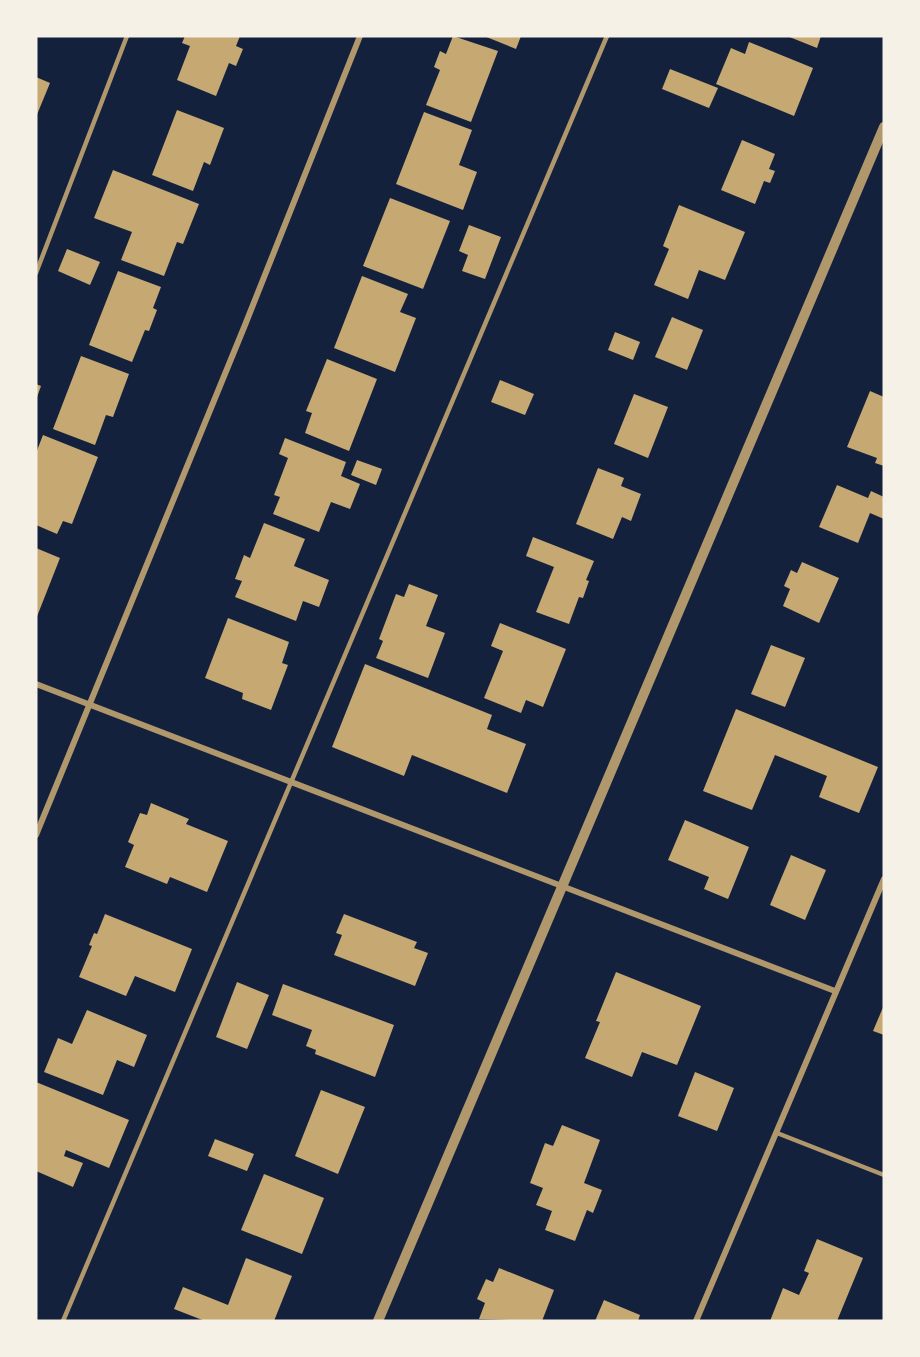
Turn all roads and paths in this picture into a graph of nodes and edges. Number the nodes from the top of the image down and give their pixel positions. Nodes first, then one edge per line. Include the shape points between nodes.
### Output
1 (127, 36) edge
2 (360, 36) edge
3 (607, 36) edge
4 (884, 127) edge
5 (36, 273) edge
6 (36, 684) edge
7 (91, 705) junction
8 (293, 782) junction
9 (36, 835) edge
10 (884, 879) edge
11 (562, 888) junction
12 (835, 991) junction
13 (777, 1133) junction
14 (884, 1175) edge
15 (63, 1321) edge
16 (378, 1321) edge
17 (696, 1321) edge

1 - 5 lane
2 - 7 street
3 - 8 lane
4 - 11 street
6 - 7 street
7 - 8 street
7 - 9 street
8 - 11 street
8 - 15 lane
10 - 12 street
11 - 12 street
11 - 16 street
12 - 13 street
13 - 14 lane
13 - 17 street

